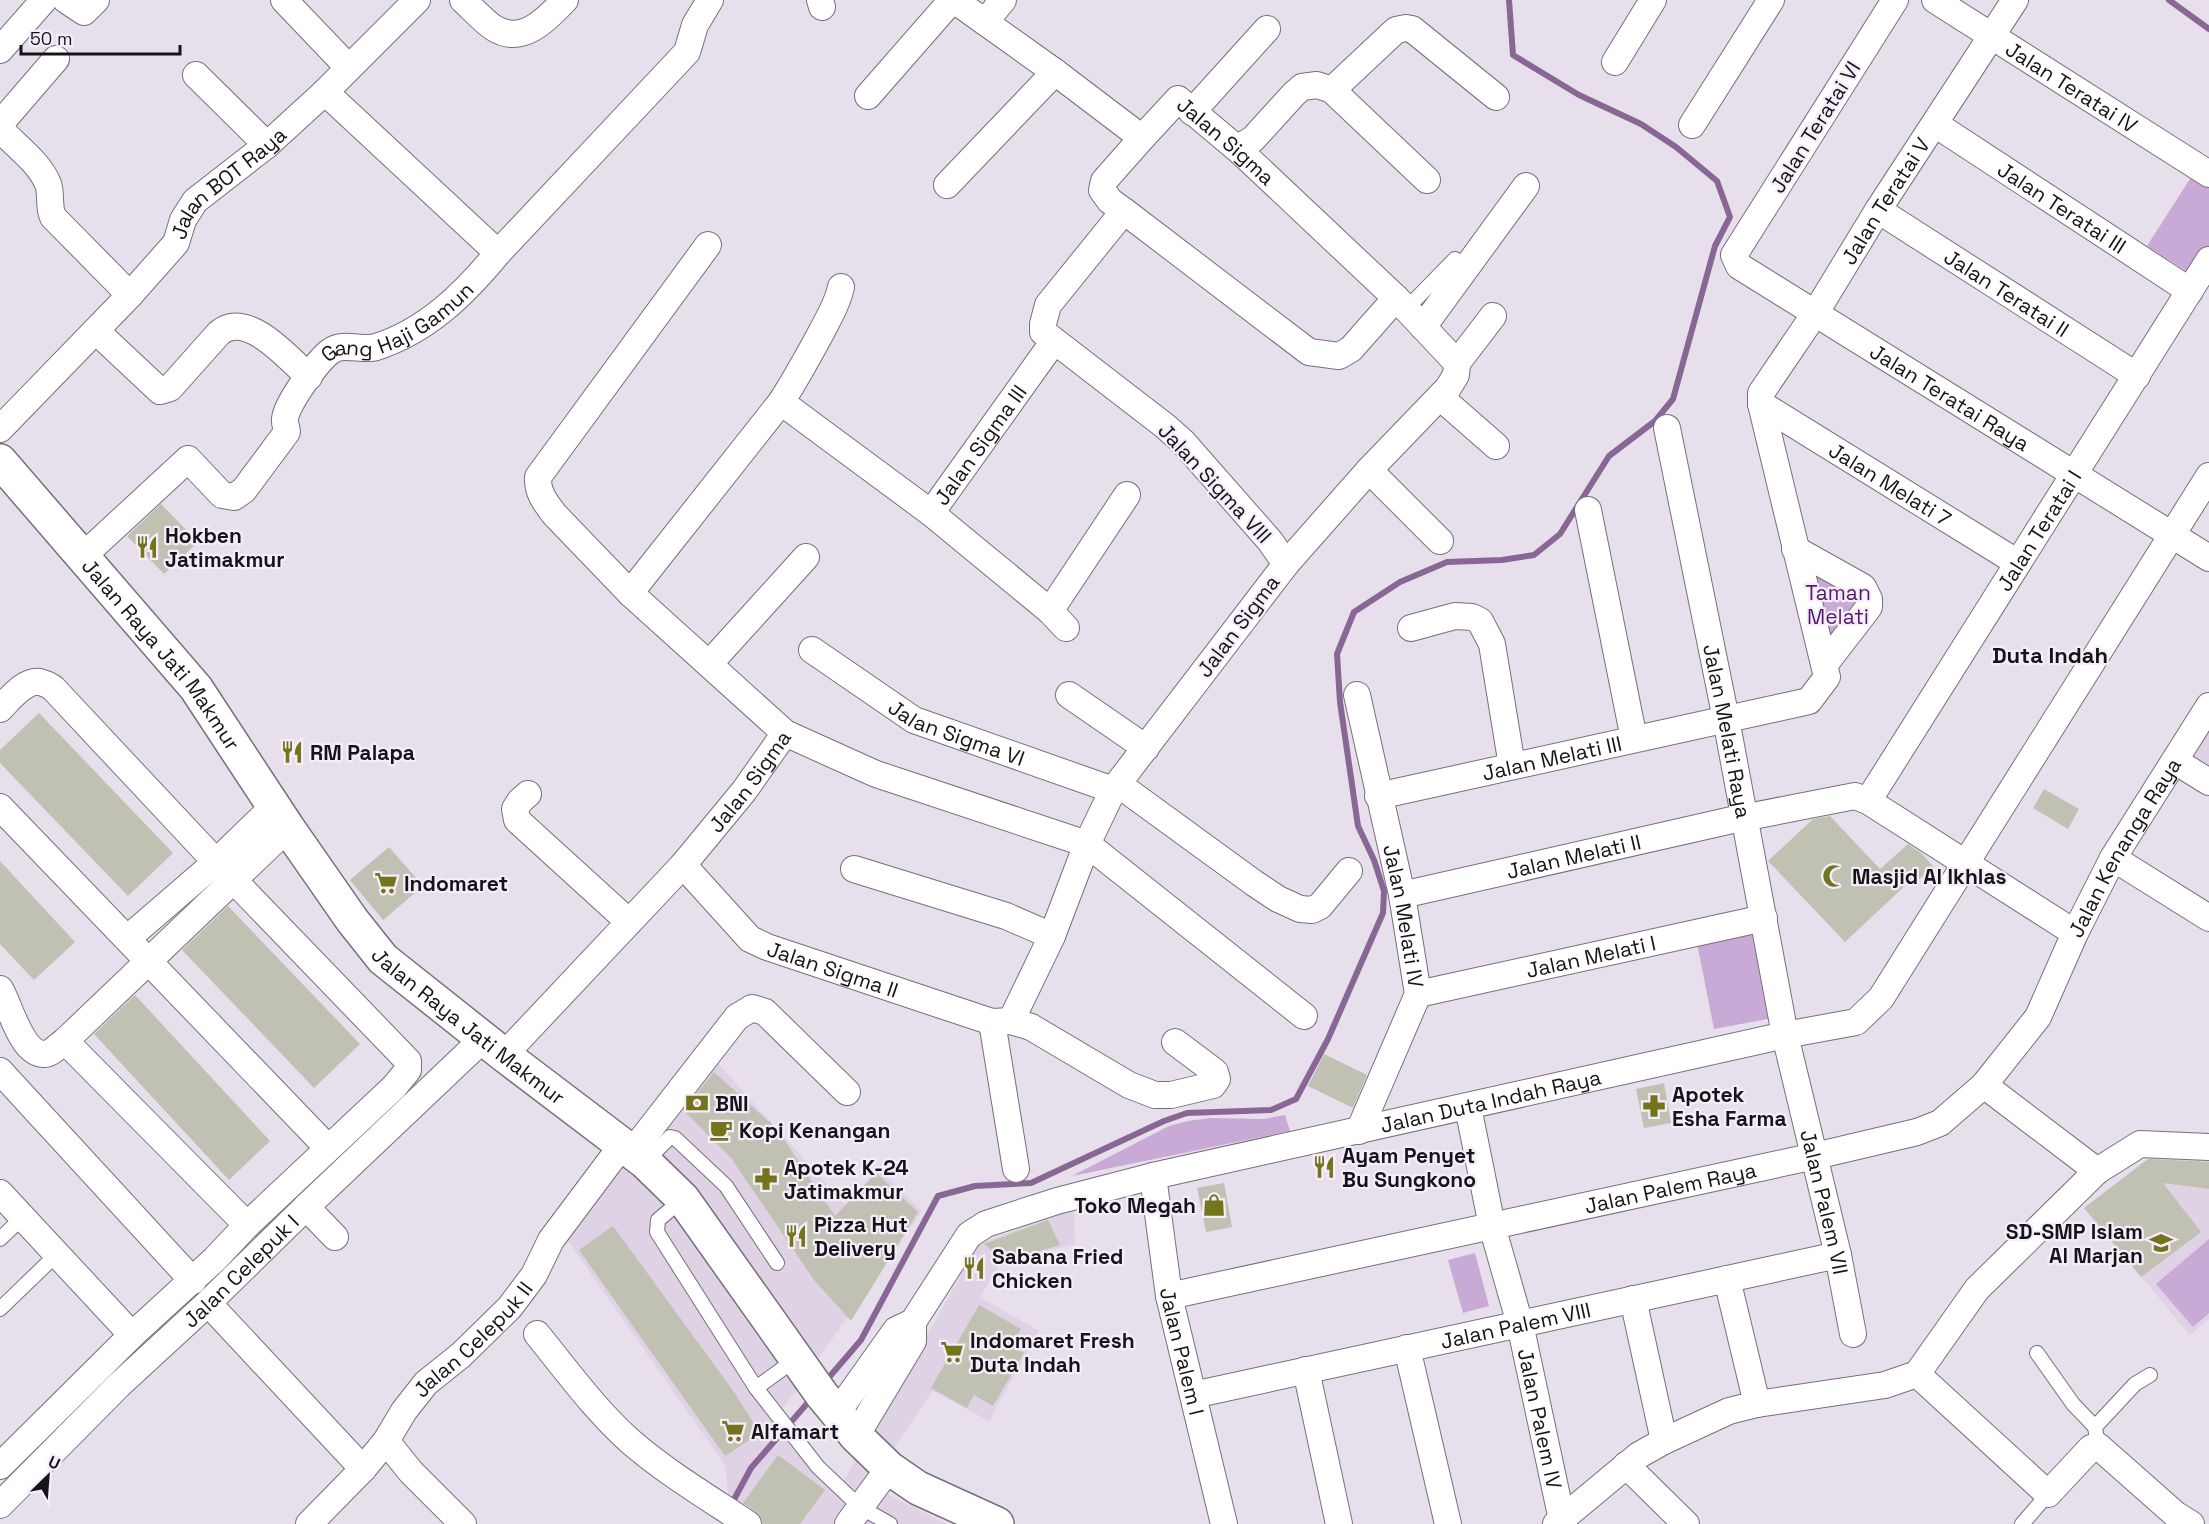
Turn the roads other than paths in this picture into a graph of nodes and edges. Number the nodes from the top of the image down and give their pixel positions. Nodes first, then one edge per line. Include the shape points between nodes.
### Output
1 (44, 0) edge
2 (66, 0) edge
3 (96, 0) edge
4 (284, 0) edge
5 (417, 0) edge
6 (463, 0) edge
7 (565, 0) edge
8 (710, 0) edge
9 (953, 0) edge
10 (1003, 0) edge
11 (1653, 0) edge
12 (1771, 0) edge
13 (1895, 0) edge
14 (1935, 0) edge
15 (2015, 0) edge
16 (985, 22) junction
17 (1268, 29) dead end
18 (1992, 37) junction
19 (0, 50) edge
20 (56, 59) dead end
21 (1615, 62) dead end
22 (348, 67) junction
23 (1055, 72) junction
24 (196, 75) dead end
25 (1332, 90) junction
26 (325, 92) junction
27 (868, 96) dead end
28 (1496, 97) dead end
29 (1192, 112) junction
30 (0, 124) edge
31 (1935, 124) junction
32 (1692, 125) dead end
33 (0, 129) edge
34 (1142, 138) junction
35 (267, 145) junction
36 (1247, 146) junction
37 (2209, 174) edge
38 (1427, 180) dead end
39 (947, 185) dead end
40 (1526, 186) dead end
41 (1878, 210) junction
42 (1124, 211) junction
43 (1349, 232) dead end
44 (708, 245) dead end
45 (498, 253) junction
46 (1734, 255) joint
47 (1455, 259) dead end
48 (2209, 260) edge
49 (841, 287) dead end
50 (2190, 291) junction
51 (130, 296) junction
52 (1816, 312) junction
53 (1409, 313) junction
54 (1492, 316) dead end
55 (96, 331) junction
56 (1054, 341) junction
57 (1457, 363) junction
58 (2137, 376) junction
59 (309, 377) junction
60 (1440, 397) junction
61 (781, 402) junction
62 (1761, 404) junction
63 (1667, 428) dead end
64 (0, 429) edge
65 (1496, 446) dead end
66 (0, 461) edge
67 (1369, 470) junction
68 (2074, 474) junction
69 (2209, 476) edge
70 (1127, 495) dead end
71 (1588, 510) dead end
72 (931, 513) junction
73 (2172, 535) junction
74 (1440, 541) dead end
75 (1795, 549) junction
76 (83, 556) junction
77 (806, 557) dead end
78 (2209, 558) edge
79 (2018, 563) junction
80 (1286, 564) junction
81 (630, 593) junction
82 (1411, 628) dead end
83 (812, 650) dead end
84 (709, 663) junction
85 (1825, 664) junction
86 (1356, 694) dead end
87 (1069, 695) dead end
88 (2209, 706) edge
89 (0, 709) edge
90 (1725, 719) junction
91 (785, 733) junction
92 (1634, 739) junction
93 (1146, 748) junction
94 (2175, 761) junction
95 (1512, 766) junction
96 (2209, 782) edge
97 (1116, 787) junction
98 (528, 794) dead end
99 (1378, 796) junction
100 (1868, 801) junction
101 (0, 807) edge
102 (1753, 816) junction
103 (280, 818) junction
104 (1087, 844) junction
105 (2113, 858) junction
106 (1966, 863) junction
107 (683, 865) junction
108 (854, 869) dead end
109 (225, 871) junction
110 (1349, 871) dead end
111 (1402, 894) junction
112 (1764, 918) junction
113 (2209, 918) edge
114 (629, 922) junction
115 (2075, 933) junction
116 (1052, 936) junction
117 (128, 938) junction
118 (148, 960) junction
119 (0, 989) edge
120 (1418, 994) junction
121 (1304, 1016) dead end
122 (1001, 1021) junction
123 (1785, 1035) junction
124 (64, 1041) junction
125 (1174, 1042) dead end
126 (26, 1043) junction
127 (494, 1046) junction
128 (0, 1069) edge
129 (1984, 1085) junction
130 (847, 1092) dead end
131 (1468, 1107) junction
132 (1359, 1131) junction
133 (2209, 1147) edge
134 (328, 1148) junction
135 (634, 1153) junction
136 (1815, 1156) junction
137 (1015, 1161) dead end
138 (2097, 1171) junction
139 (1153, 1176) junction
140 (0, 1193) edge
141 (683, 1199) junction
142 (306, 1207) junction
143 (22, 1217) junction
144 (247, 1225) junction
145 (1492, 1226) junction
146 (335, 1237) dead end
147 (0, 1239) edge
148 (57, 1254) junction
149 (1838, 1255) junction
150 (777, 1263) dead end
151 (1727, 1279) junction
152 (193, 1281) junction
153 (1169, 1296) junction
154 (1633, 1299) junction
155 (208, 1303) junction
156 (0, 1309) edge
157 (1520, 1324) junction
158 (537, 1334) dead end
159 (1853, 1334) dead end
160 (132, 1335) junction
161 (1407, 1348) junction
162 (2037, 1353) dead end
163 (800, 1364) junction
164 (1306, 1370) junction
165 (1917, 1374) junction
166 (2150, 1375) dead end
167 (756, 1388) junction
168 (1193, 1395) junction
169 (1756, 1404) junction
170 (839, 1415) junction
171 (2097, 1437) junction
172 (386, 1441) junction
173 (1664, 1441) junction
174 (0, 1466) edge
175 (889, 1468) junction
176 (363, 1469) junction
177 (1630, 1469) junction
178 (2048, 1494) junction
179 (0, 1505) edge
180 (854, 1516) edge
181 (1559, 1522) edge
182 (747, 1523) edge
183 (309, 1524) edge
184 (463, 1524) edge
185 (890, 1524) edge
186 (997, 1524) edge
187 (1224, 1524) edge
188 (1339, 1524) edge
189 (1449, 1524) edge
190 (1686, 1524) edge
191 (2022, 1524) edge
192 (2191, 1524) edge

1 - 19 street
2 - 3 street via 84,12
4 - 22 street
5 - 22 street, Jalan BOT Raya
6 - 7 street via 493,28 514,35 528,32
8 - 45 street, Gang Haji Gamun via 695,25 687,52
9 - 16 street
9 - 27 street
10 - 16 street
11 - 21 street
12 - 32 street
13 - 46 street, Jalan Teratai VI
14 - 18 street, Jalan Teratai IV
15 - 18 street, Jalan Teratai V
16 - 23 street
17 - 29 street
18 - 31 street, Jalan Teratai V
18 - 37 street, Jalan Teratai IV
20 - 30 street
22 - 26 street, Jalan BOT Raya
23 - 34 street
23 - 39 street
24 - 35 street
25 - 28 street via 1396,30 1406,28
25 - 36 street via 1317,85 1302,87
25 - 38 street
26 - 35 street, Jalan BOT Raya
26 - 45 street
29 - 34 street, Jalan Sigma via 1178,99
29 - 36 street, Jalan Sigma
31 - 41 street, Jalan Teratai V
31 - 50 street, Jalan Teratai III
33 - 51 street via 47,182 53,217
34 - 42 street via 1104,181 1102,190
35 - 51 street, Jalan BOT Raya via 195,201 183,220 176,243
36 - 43 street
36 - 53 street, Jalan Sigma
40 - 53 street
41 - 52 street, Jalan Teratai V
41 - 58 street, Jalan Teratai II
42 - 53 street via 1309,352 1339,356
42 - 56 street via 1048,305 1043,332
44 - 81 street via 538,477 544,501
45 - 59 street, Gang Haji Gamun via 469,288 441,312 399,338 373,348 334,348
46 - 52 street, Jalan Teratai Raya via 1739,266
47 - 53 lane via 1411,304
48 - 50 street, Jalan Teratai I
49 - 61 street via 825,326
50 - 58 street, Jalan Teratai I
51 - 55 street, Jalan BOT Raya
52 - 62 street, Jalan Teratai V via 1761,393
52 - 68 street, Jalan Teratai Raya
53 - 57 street, Jalan Sigma
54 - 57 street
55 - 59 street via 160,391 170,388 219,333 232,325 260,334
55 - 64 street, Jalan BOT Raya
56 - 72 street, Jalan Sigma III
56 - 80 street, Jalan Sigma VIII via 1183,442
57 - 60 street, Jalan Sigma via 1456,375
58 - 68 street, Jalan Teratai I
59 - 76 street, Gang Haji Gamun via 290,404 285,419 287,432 234,498 222,495 188,459
60 - 65 street
60 - 67 street, Jalan Sigma
61 - 72 street, Jalan Sigma III
61 - 81 street
62 - 75 street
62 - 79 street, Jalan Melati 7
63 - 90 street, Jalan Melati Raya
66 - 76 main road, Jalan Raya Jati Makmur
67 - 74 street
67 - 80 street, Jalan Sigma
68 - 73 street, Jalan Teratai Raya
68 - 79 street, Jalan Teratai I
69 - 73 street, Jalan Duta Indah Raya
70 - 72 street via 1058,620
71 - 92 street
73 - 78 street, Jalan Teratai Raya
73 - 106 street, Jalan Duta Indah Raya
75 - 85 street
75 - 85 street via 1863,587 1869,599 1869,607
76 - 103 main road, Jalan Raya Jati Makmur via 196,688
77 - 84 street
79 - 100 street, Jalan Teratai I
80 - 93 street, Jalan Sigma
81 - 84 street
82 - 95 street via 1455,616 1480,621 1492,644
83 - 97 street, Jalan Sigma VI via 914,720
84 - 91 street
85 - 90 street, Jalan Melati III via 1827,677 1809,701
86 - 99 street, Jalan Melati IV
87 - 93 street
88 - 94 street, Jalan Kenanga Raya
89 - 109 street via 29,684 39,682 53,688
90 - 92 street, Jalan Melati III
90 - 102 street, Jalan Melati Raya
91 - 104 street, Jalan Sigma via 876,774
91 - 107 street, Jalan Sigma via 744,791
92 - 95 street, Jalan Melati III
93 - 97 street, Jalan Sigma
94 - 96 street
94 - 105 street, Jalan Kenanga Raya
95 - 99 street, Jalan Melati III
97 - 104 street, Jalan Sigma
97 - 110 street, Jalan Sigma VI via 1254,884 1300,909 1320,906
98 - 114 street via 515,809 517,820
99 - 111 street, Jalan Melati IV
100 - 102 street, Jalan Kenanga Raya via 1855,796
100 - 106 street, Jalan Kenanga Raya
101 - 117 street
102 - 111 street, Jalan Melati II
102 - 112 street, Jalan Melati Raya
103 - 109 street
103 - 127 main road, Jalan Raya Jati Makmur via 383,959
104 - 116 street
104 - 121 street
105 - 113 street
105 - 115 street, Jalan Kenanga Raya
106 - 115 street, Jalan Kenanga Raya
106 - 123 street, Jalan Duta Indah Raya via 1881,998 1856,1022
107 - 114 street, Jalan Sigma
107 - 122 street, Jalan Sigma II via 750,939
108 - 116 street via 1006,916
109 - 117 street
109 - 118 street
109 - 134 street via 408,1061 408,1070 394,1087
111 - 120 street, Jalan Melati IV
112 - 120 street, Jalan Melati I
112 - 123 street, Jalan Melati Raya
114 - 127 street, Jalan Sigma
115 - 129 street, Jalan Palem Raya via 2038,1017
116 - 122 street
117 - 118 street
118 - 124 street
118 - 134 street
119 - 126 street
120 - 132 street, Jalan Melati IV
122 - 125 street, Jalan Sigma II via 1031,1027 1129,1085 1155,1095 1213,1084 1215,1072
122 - 137 street
123 - 131 street, Jalan Duta Indah Raya
123 - 136 street, Jalan Palem VII
124 - 126 street via 44,1054
124 - 144 street
126 - 128 street
127 - 135 main road, Jalan Raya Jati Makmur
127 - 142 street, Jalan Celepuk I
128 - 152 street
129 - 136 street, Jalan Palem Raya via 1940,1123
129 - 138 street
130 - 135 street, Jalan Celepuk II via 765,1012 752,1008 737,1017
131 - 132 street, Jalan Duta Indah Raya
131 - 145 street, Jalan Palem IV
132 - 139 street, Jalan Duta Indah Raya
133 - 138 street via 2139,1144
134 - 144 street
135 - 141 main road, Jalan Raya Jati Makmur
135 - 150 lane via 675,1138 726,1186
135 - 172 street, Jalan Celepuk II via 551,1240 534,1275 510,1307 426,1383
136 - 145 street, Jalan Palem Raya
136 - 149 street, Jalan Palem VII
138 - 165 street via 1977,1289
139 - 153 street, Jalan Palem I
139 - 170 street, Jalan Duta Indah Raya via 1056,1201 986,1224 969,1235 913,1322 896,1330
140 - 143 street
141 - 163 main road, Jalan Raya Jati Makmur
141 - 167 lane via 658,1220 657,1232
142 - 146 street
142 - 155 street, Jalan Celepuk I
143 - 147 lane
143 - 148 street
144 - 152 street
145 - 153 street, Jalan Palem Raya
145 - 157 street, Jalan Palem IV
148 - 156 lane
148 - 160 street
149 - 151 street, Jalan Palem VIII
149 - 159 street, Jalan Palem VII
151 - 154 street, Jalan Palem VIII
151 - 169 street
152 - 160 street
153 - 168 street, Jalan Palem I
154 - 157 street, Jalan Palem VIII
154 - 173 street
155 - 176 street
155 - 179 street, Jalan Celepuk I via 119,1385
157 - 161 street, Jalan Palem VIII
157 - 181 street, Jalan Palem IV
158 - 182 street via 595,1406 630,1441
160 - 174 street
161 - 164 street, Jalan Palem VIII
161 - 189 street
162 - 171 lane
163 - 167 lane
163 - 170 main road, Jalan Raya Jati Makmur
164 - 168 street, Jalan Palem VIII
164 - 188 street
165 - 169 street via 1885,1385
165 - 178 street
166 - 171 lane via 2135,1384
167 - 180 lane
168 - 187 street, Jalan Palem I
169 - 173 street via 1729,1411
170 - 175 main road, Jalan Raya Jati Makmur
171 - 178 street
171 - 192 street via 2175,1514
172 - 176 street, Jalan Celepuk II
172 - 184 street
173 - 177 street
175 - 180 street
175 - 186 main road, Jalan Raya Jati Makmur via 918,1488
176 - 183 street, Jalan Celepuk II
177 - 181 street
177 - 190 street
178 - 191 lane
180 - 185 lane

